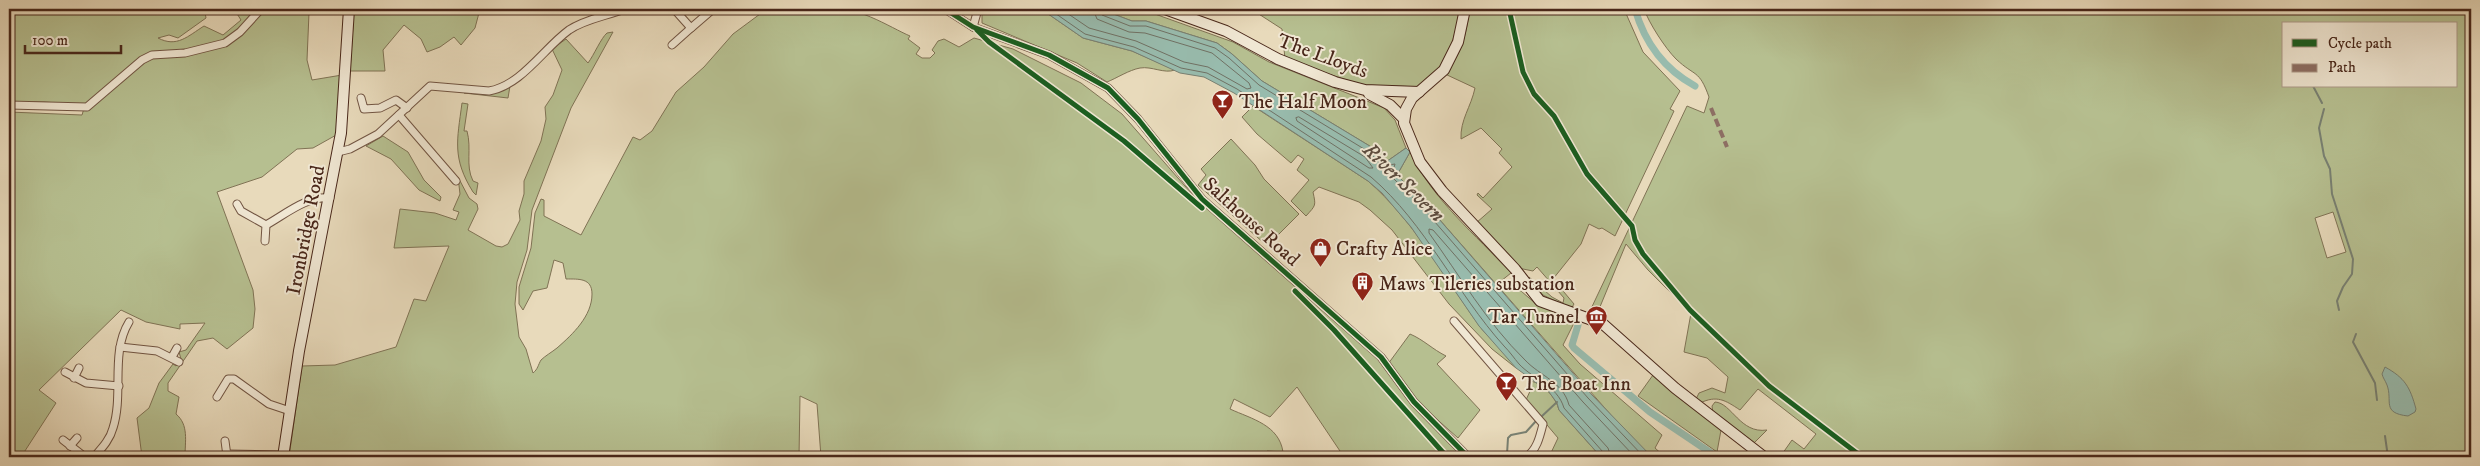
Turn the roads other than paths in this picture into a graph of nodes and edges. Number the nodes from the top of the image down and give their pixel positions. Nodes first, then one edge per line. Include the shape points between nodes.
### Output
1 (261, 9) edge
2 (349, 9) edge
3 (624, 9) edge
4 (674, 9) edge
5 (713, 9) edge
6 (945, 9) edge
7 (978, 9) edge
8 (1165, 9) edge
9 (1465, 9) edge
10 (973, 27) junction
11 (691, 28) junction
12 (672, 45) dead end
13 (1359, 89) junction
14 (1419, 92) junction
15 (1378, 97) junction
16 (361, 98) dead end
17 (9, 105) edge
18 (1408, 105) junction
19 (407, 108) junction
20 (399, 115) junction
21 (1404, 118) junction
22 (338, 152) junction
23 (456, 181) dead end
24 (330, 198) junction
25 (236, 204) dead end
26 (266, 225) junction
27 (265, 241) dead end
28 (1454, 321) dead end
29 (129, 322) dead end
30 (115, 326) dead end
31 (124, 330) junction
32 (120, 347) junction
33 (177, 348) dead end
34 (172, 357) junction
35 (179, 362) dead end
36 (78, 368) dead end
37 (64, 372) dead end
38 (74, 378) junction
39 (119, 386) junction
40 (217, 397) dead end
41 (290, 411) junction
42 (77, 438) dead end
43 (63, 440) dead end
44 (225, 441) dead end
45 (70, 446) junction
46 (227, 455) edge
47 (283, 456) edge
48 (85, 457) edge
49 (94, 457) edge
50 (1468, 457) edge
51 (1526, 457) edge
52 (1764, 457) edge

1 - 17 street via 240,32 224,42 185,53 152,55 142,60 87,107
2 - 22 street, Ironbridge Road
3 - 19 street via 570,30 513,80 498,89 470,90 432,85
4 - 11 street
5 - 11 street
6 - 10 street, Salthouse Road
7 - 10 street
8 - 13 street, The Lloyds via 1226,31 1278,59
9 - 14 street via 1458,42 1447,64 1439,76
10 - 50 street, Salthouse Road via 1049,55 1108,88 1138,118 1202,199 1381,357 1414,402
11 - 12 street
13 - 14 street, The Lloyds
13 - 15 street
14 - 18 street
15 - 18 street
15 - 21 street
16 - 19 street via 364,109 380,108 396,100
18 - 21 street
19 - 20 street
20 - 22 street via 378,134
20 - 23 street via 444,174
21 - 52 street via 1420,162 1540,300 1603,324 1675,388
22 - 24 street, Ironbridge Road
24 - 26 street via 320,197 306,202
24 - 41 street, Ironbridge Road
25 - 26 street
26 - 27 street
28 - 51 street via 1543,424 1539,440
29 - 31 street
30 - 31 street
31 - 32 street
32 - 34 street via 157,351
32 - 39 street
33 - 34 street
34 - 35 street
36 - 38 street
37 - 38 street
38 - 39 street via 86,383
39 - 49 street via 113,428
40 - 41 street via 228,379 234,379 269,404
41 - 47 street, Ironbridge Road
42 - 45 street
43 - 45 street
44 - 46 street
45 - 48 street
46 - 47 street

